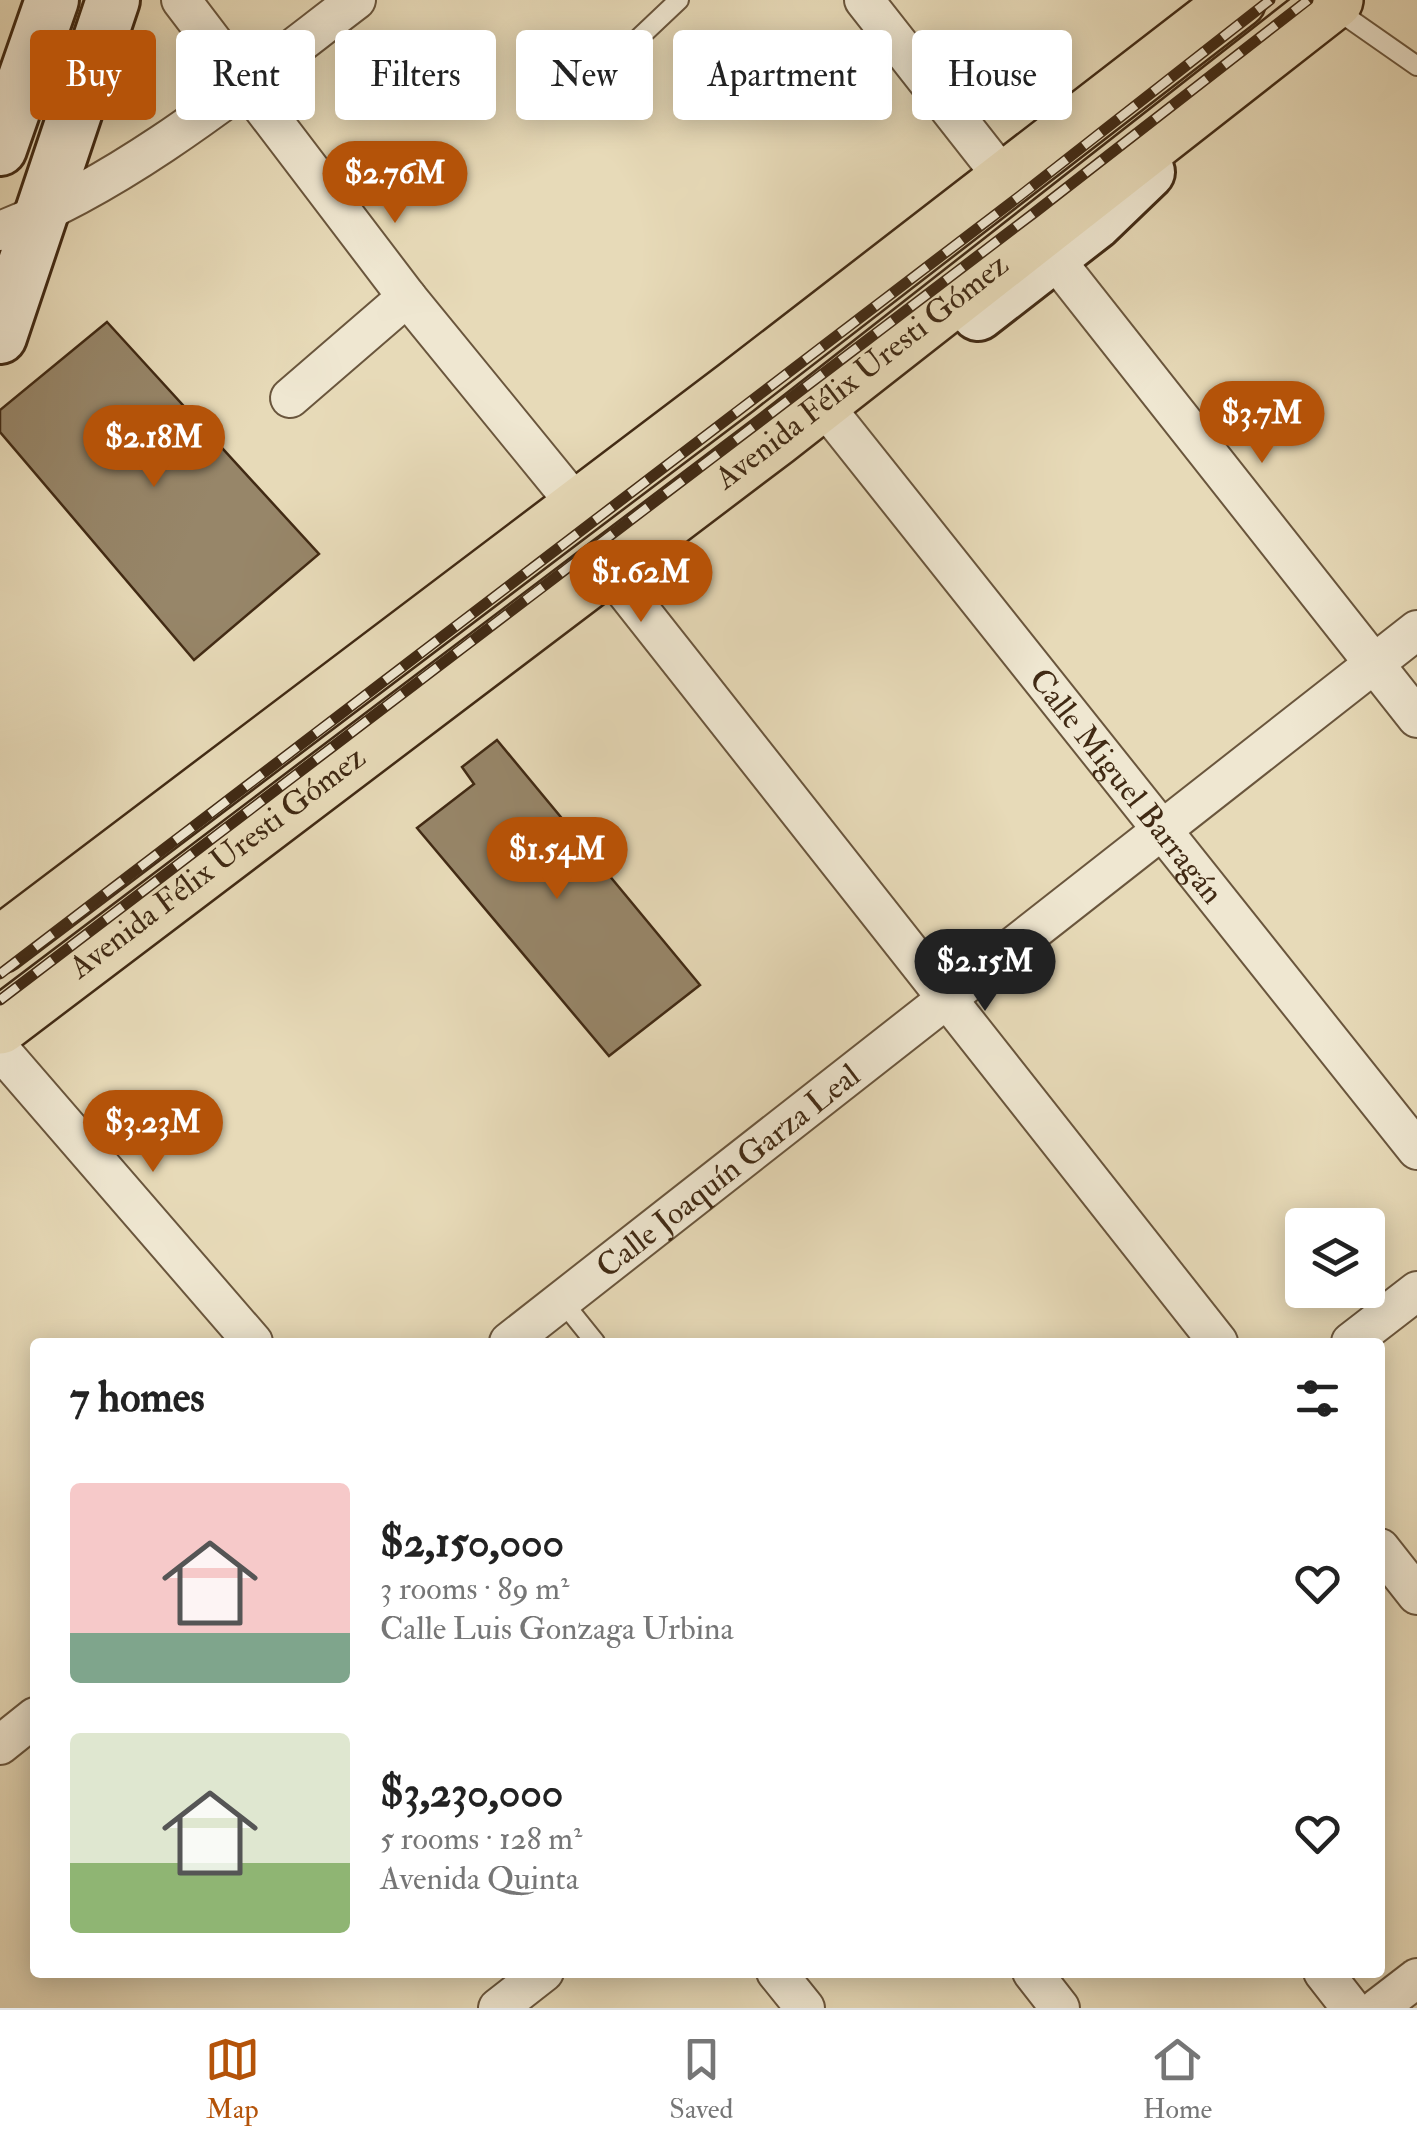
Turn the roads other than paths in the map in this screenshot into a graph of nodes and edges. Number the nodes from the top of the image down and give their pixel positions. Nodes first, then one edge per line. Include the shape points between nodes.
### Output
1 (52, 0) edge
2 (114, 0) edge
3 (182, 0) edge
4 (356, 0) edge
5 (679, 0) edge
6 (864, 0) edge
7 (1238, 0) edge
8 (1332, 2) edge
9 (204, 30) edge
10 (647, 30) edge
11 (315, 31) edge
12 (1194, 34) junction
13 (1417, 66) edge
14 (1195, 111) junction
15 (193, 120) edge
16 (271, 120) edge
17 (0, 149) edge
18 (992, 163) junction
19 (20, 223) edge
20 (1053, 257) junction
21 (407, 297) junction
22 (0, 337) edge
23 (290, 398) dead end
24 (837, 422) junction
25 (563, 488) junction
26 (622, 587) junction
27 (1417, 630) edge
28 (1374, 664) junction
29 (1417, 718) edge
30 (1162, 830) junction
31 (0, 920) edge
32 (0, 946) edge
33 (948, 1000) junction
34 (1, 1044) edge
35 (1417, 1150) edge
36 (1417, 1291) edge
37 (562, 1301) junction
38 (249, 1338) edge
39 (514, 1338) edge
40 (591, 1338) edge
41 (1215, 1338) edge
42 (1356, 1338) edge
43 (1385, 1554) edge
44 (1417, 1595) edge
45 (30, 1721) edge
46 (0, 1744) edge
47 (536, 1978) edge
48 (781, 1978) edge
49 (1037, 1978) edge
50 (1328, 1978) edge
51 (498, 2008) edge
52 (805, 2008) edge
53 (1060, 2008) edge
54 (1351, 2008) edge

1 - 17 street
2 - 19 street
3 - 9 street
4 - 11 street
5 - 10 lane
6 - 18 street
7 - 12 main road, Avenida Félix Uresti Gómez
8 - 13 lane
8 - 14 main road, Avenida Félix Uresti Gómez
12 - 18 street via 1143,47
12 - 32 main road, Avenida Félix Uresti Gómez
14 - 20 street via 1156,164
14 - 34 main road, Avenida Félix Uresti Gómez
15 - 19 street via 108,178
16 - 21 street
18 - 25 street
19 - 22 street
20 - 24 street
20 - 28 street
21 - 23 street
21 - 25 street
24 - 26 street
24 - 30 street, Calle Miguel Barragán
25 - 31 street
26 - 33 street
26 - 34 street
27 - 28 street, Calle Joaquín Garza Leal
28 - 29 street
28 - 30 street, Calle Joaquín Garza Leal
30 - 33 street, Calle Joaquín Garza Leal
30 - 35 street, Calle Miguel Barragán
33 - 37 street, Calle Joaquín Garza Leal
33 - 41 street
34 - 38 street
36 - 42 street
37 - 39 street, Calle Joaquín Garza Leal
37 - 40 lane
43 - 44 street
45 - 46 street
47 - 51 street
48 - 52 street
49 - 53 street
50 - 54 street

